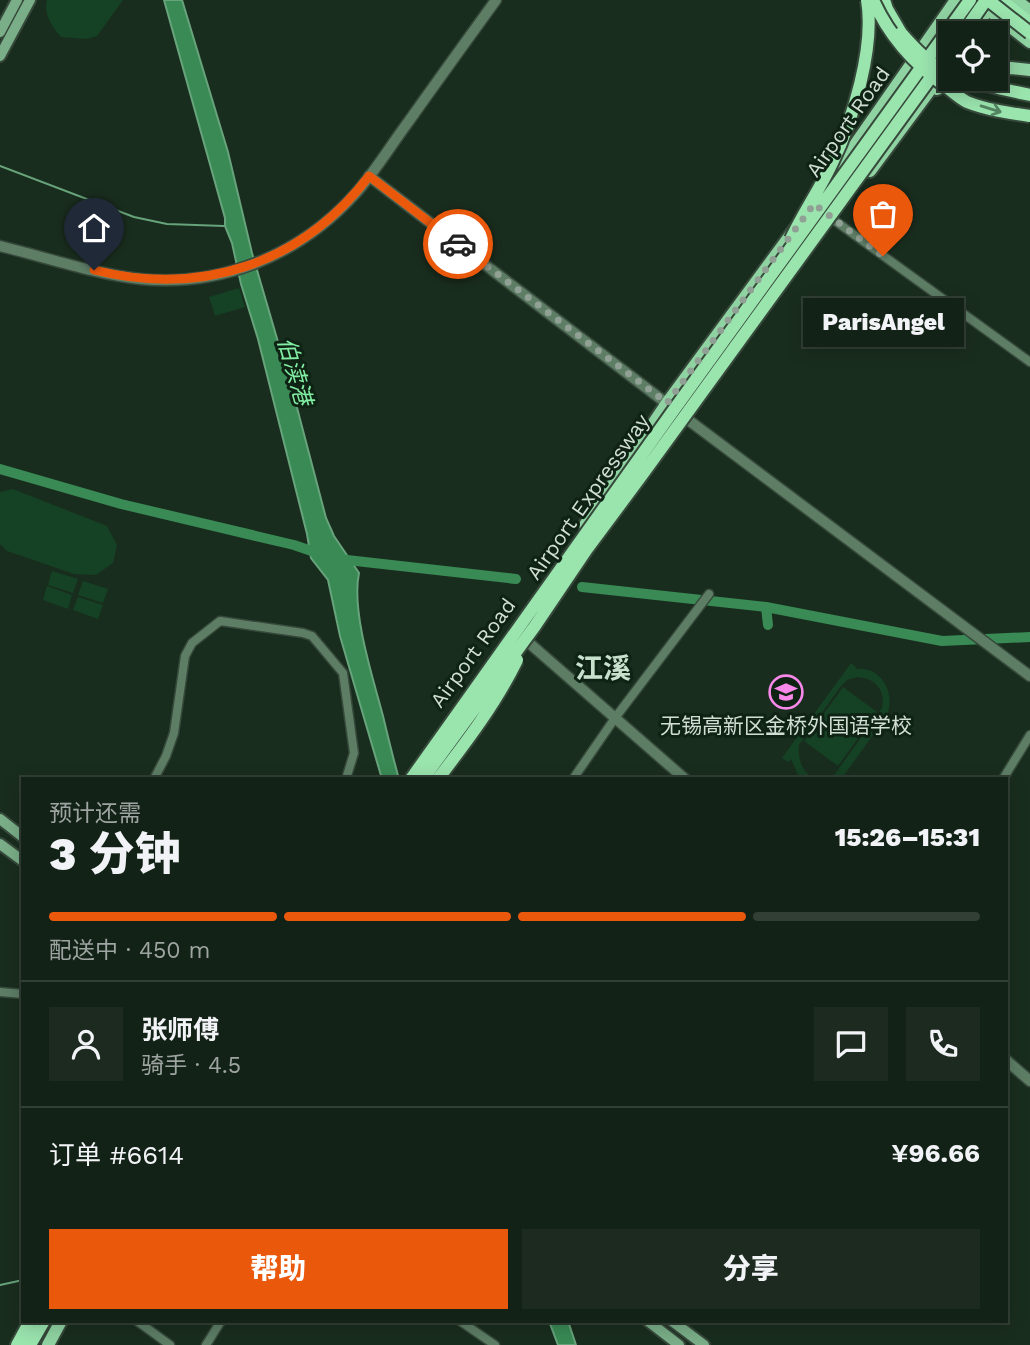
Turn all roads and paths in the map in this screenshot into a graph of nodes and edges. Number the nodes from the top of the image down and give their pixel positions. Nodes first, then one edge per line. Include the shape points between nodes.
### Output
1 (17, 0) edge
2 (30, 0) edge
3 (496, 0) edge
4 (867, 0) edge
5 (873, 0) edge
6 (884, 0) edge
7 (956, 0) edge
8 (973, 0) edge
9 (1000, 0) edge
10 (1014, 0) edge
11 (989, 2) edge
12 (1030, 12) edge
13 (975, 21) edge
14 (1030, 23) edge
15 (0, 32) edge
16 (1030, 33) edge
17 (1030, 42) edge
18 (2, 49) edge
19 (938, 66) edge
20 (938, 68) edge
21 (1008, 68) edge
22 (1030, 70) edge
23 (938, 79) edge
24 (938, 88) edge
25 (1008, 90) edge
26 (1030, 95) edge
27 (925, 97) junction
28 (1030, 116) edge
29 (369, 176) junction
30 (814, 204) junction
31 (834, 220) junction
32 (0, 246) edge
33 (778, 267) junction
34 (1030, 362) edge
35 (667, 403) junction
36 (687, 419) junction
37 (709, 594) dead end
38 (534, 626) junction
39 (514, 631) junction
40 (528, 642) junction
41 (1030, 676) edge
42 (615, 718) junction
43 (1030, 735) edge
44 (155, 777) edge
45 (347, 777) edge
46 (408, 777) edge
47 (424, 777) edge
48 (432, 777) edge
49 (440, 777) edge
50 (574, 777) edge
51 (683, 777) edge
52 (1004, 777) edge
53 (0, 819) edge
54 (21, 835) edge
55 (0, 844) edge
56 (21, 860) edge
57 (0, 992) edge
58 (21, 994) edge
59 (1008, 1062) edge
60 (1030, 1081) edge
61 (29, 1323) edge
62 (40, 1323) edge
63 (52, 1323) edge
64 (60, 1323) edge
65 (140, 1323) edge
66 (220, 1323) edge
67 (463, 1323) edge
68 (651, 1323) edge
69 (675, 1323) edge
70 (17, 1345) edge
71 (28, 1345) edge
72 (39, 1345) edge
73 (48, 1345) edge
74 (170, 1345) edge
75 (206, 1345) edge
76 (495, 1345) edge
77 (679, 1345) edge
78 (704, 1345) edge

1 - 15 main road
2 - 18 main road
3 - 29 street
4 - 33 highway, bridge via 867,46 850,118
5 -> 28 highway, bridge via 890,32 916,64 949,90 965,101
6 - 19 highway, bridge via 901,33
7 - 30 main road, Airport Road
8 - 11 main road
8 - 33 highway, Airport Expressway, bridge
9 - 14 highway
10 - 12 highway
11 - 13 highway, bridge
11 - 16 highway, bridge
11 - 17 main road
20 - 38 highway, Airport Expressway, bridge
21 - 22 main road
23 - 27 main road
24 - 27 main road
25 - 26 highway
27 - 31 main road
29 - 32 street via 331,218 304,239 272,257 222,273 141,279
29 - 35 street
30 - 31 street
30 - 35 main road, Airport Road
31 - 34 street
31 - 36 main road
33 - 46 highway, Airport Expressway, bridge
35 - 36 street
35 - 39 main road, Airport Road
36 - 40 main road
36 - 41 street
37 - 42 street
38 - 47 highway, Airport Expressway, bridge
38 - 49 highway, bridge via 508,678
39 - 40 street
39 - 46 main road, Airport Road
40 - 42 street
40 - 48 main road
42 - 50 street
42 - 51 street
43 - 52 street
44 - 45 street via 174,733 185,656 192,643 219,621 312,636 343,673 354,753
53 - 54 main road
55 - 56 main road
57 - 58 street
59 - 60 street
61 - 70 highway
62 - 71 highway
63 - 72 highway
64 - 73 main road
65 - 74 street
66 - 75 street
67 - 76 street
68 - 77 main road
69 - 78 main road

